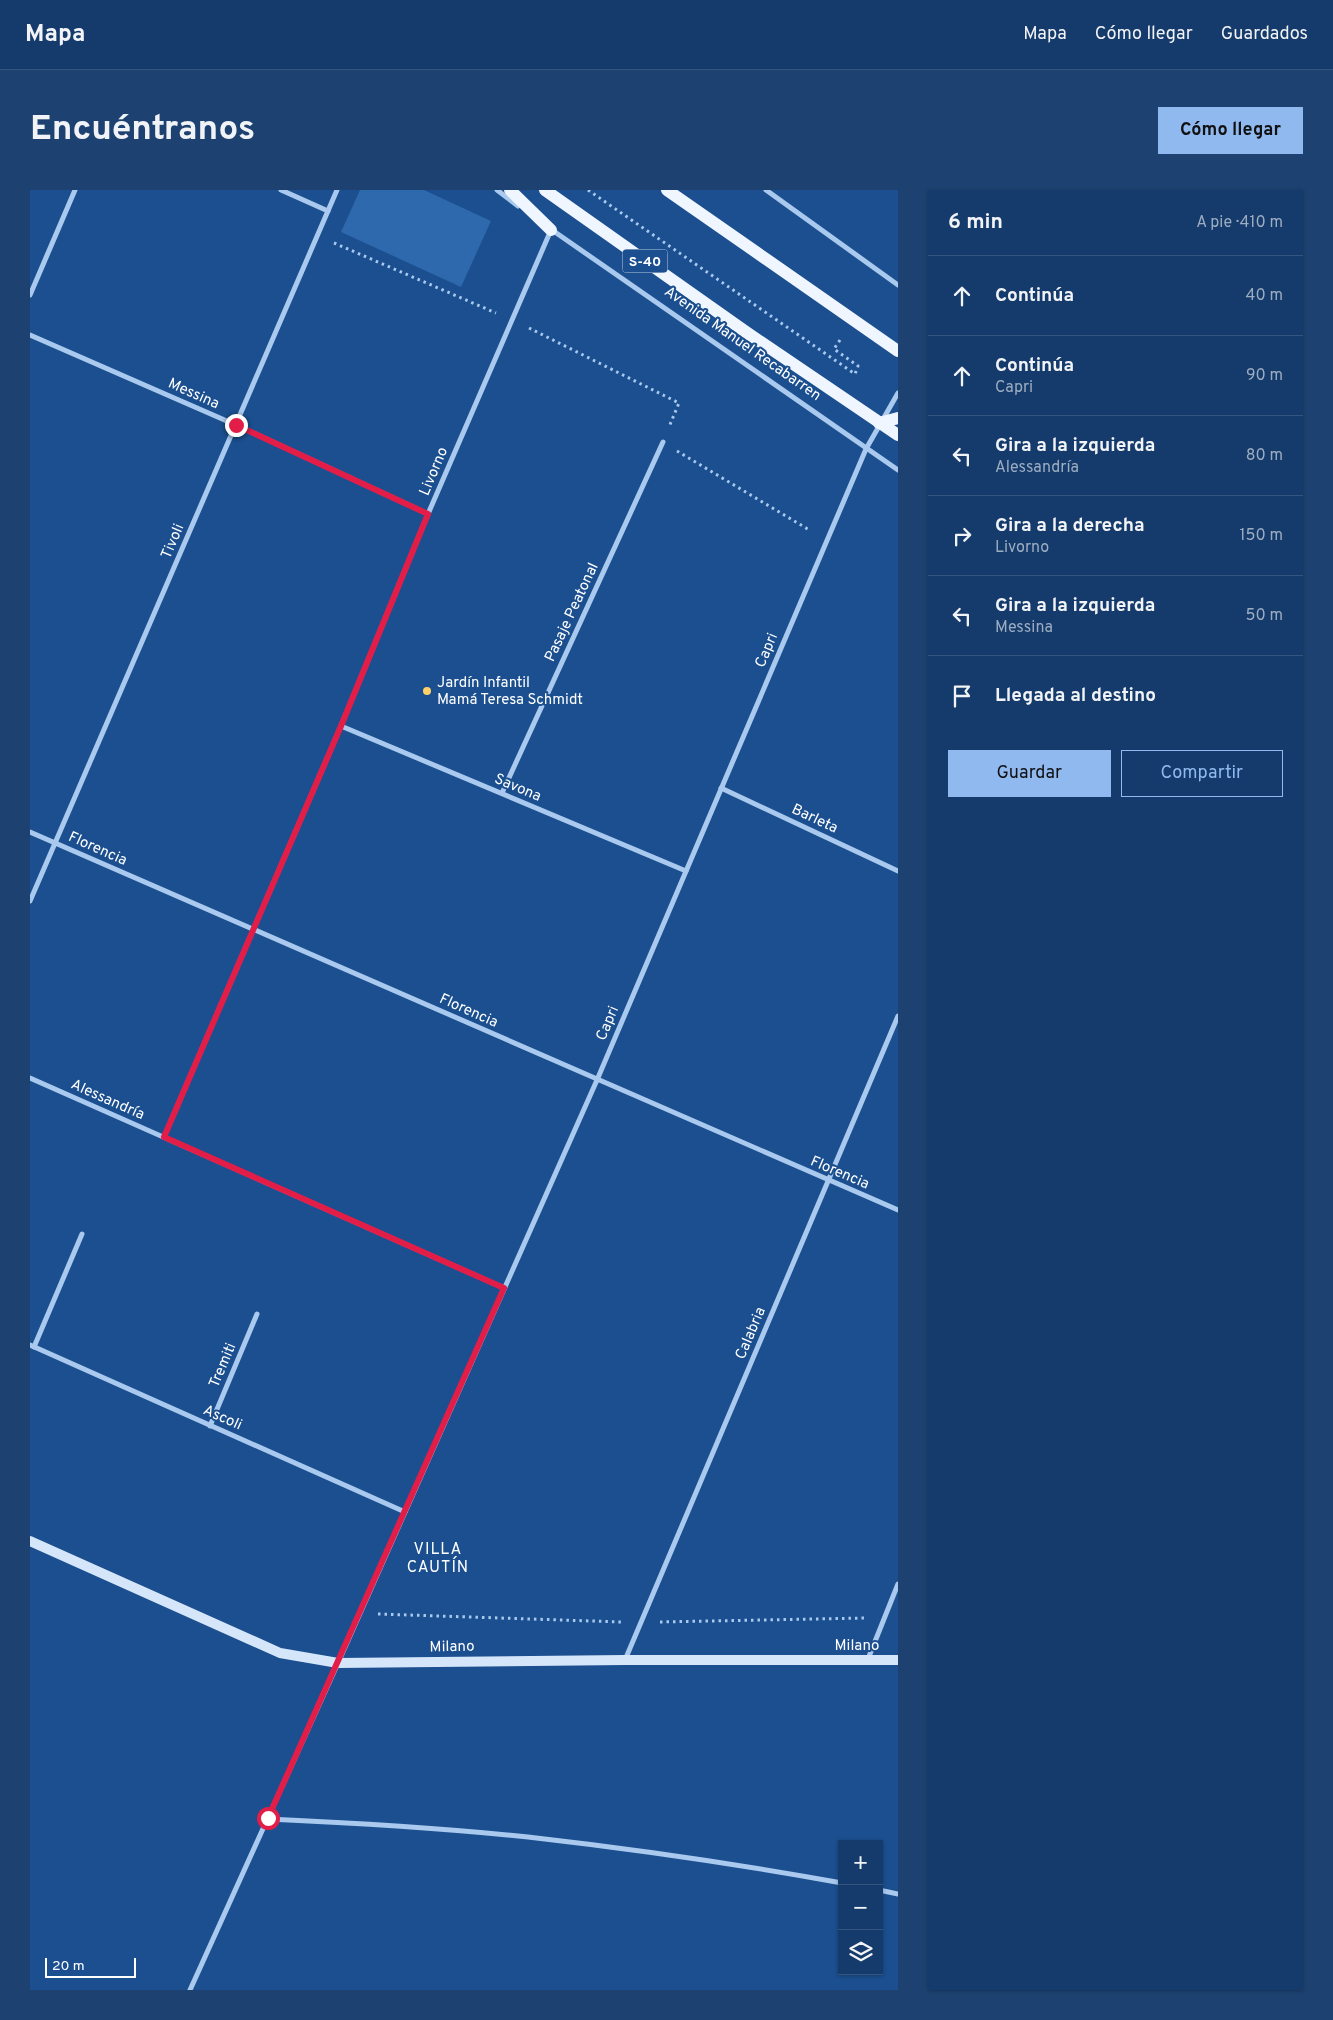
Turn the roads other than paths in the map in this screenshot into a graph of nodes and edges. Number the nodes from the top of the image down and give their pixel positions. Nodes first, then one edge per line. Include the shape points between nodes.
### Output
1 (75, 190) edge
2 (281, 190) edge
3 (337, 190) edge
4 (497, 190) edge
5 (510, 190) edge
6 (544, 190) edge
7 (667, 190) edge
8 (766, 190) edge
9 (328, 211) junction
10 (551, 230) junction
11 (898, 284) edge
12 (30, 295) edge
13 (30, 335) edge
14 (898, 351) edge
15 (898, 393) edge
16 (898, 418) edge
17 (879, 423) junction
18 (236, 425) junction
19 (898, 434) edge
20 (663, 442) road end
21 (866, 449) junction
22 (898, 470) edge
23 (428, 514) junction
24 (341, 726) junction
25 (721, 788) junction
26 (502, 793) junction
27 (30, 832) edge
28 (55, 843) junction
29 (686, 871) junction
30 (898, 871) edge
31 (30, 901) edge
32 (252, 929) junction
33 (898, 1016) edge
34 (30, 1078) edge
35 (596, 1080) junction
36 (164, 1137) junction
37 (828, 1180) junction
38 (898, 1210) edge
39 (82, 1234) dead end
40 (504, 1288) junction
41 (257, 1314) dead end
42 (32, 1346) edge
43 (210, 1426) junction
44 (405, 1512) junction
45 (30, 1541) edge
46 (898, 1584) edge
47 (624, 1660) junction
48 (868, 1660) junction
49 (898, 1660) edge
50 (338, 1663) junction
51 (268, 1818) junction
52 (838, 1882) edge
53 (883, 1891) edge
54 (898, 1894) edge
55 (190, 1990) edge

1 - 12 street
2 - 9 street
3 - 9 street, Tivoli
4 - 10 street, Avenida Manuel Recabarren
5 - 10 main road
6 - 17 main road, Avenida Manuel Recabarren / S-40
7 - 14 main road
8 - 11 street
9 - 18 street, Tivoli
10 - 21 street, Avenida Manuel Recabarren
10 - 23 street, Livorno
13 - 18 street, Messina
15 - 17 street, Capri
16 - 17 main road
17 - 19 main road, Avenida Manuel Recabarren / S-40
17 - 21 street, Capri
18 - 23 street, Messina
18 - 28 street, Tivoli
20 - 26 street, Pasaje Peatonal
21 - 22 street, Avenida Manuel Recabarren
21 - 25 street, Capri
23 - 24 street, Livorno
24 - 26 street, Savona
24 - 32 street, Livorno
25 - 29 street, Capri
25 - 30 street, Barleta
26 - 29 street, Savona
27 - 28 street, Florencia
28 - 31 street, Tivoli
28 - 32 street, Florencia
29 - 35 street, Capri
32 - 35 street, Florencia
32 - 36 street, Livorno
33 - 37 street, Calabria
34 - 36 street, Alessandría
35 - 37 street, Florencia
35 - 40 street, Capri
36 - 40 street, Alessandría
37 - 38 street, Florencia
37 - 47 street, Calabria
39 - 42 street
40 - 44 street, Capri
41 - 43 street, Tremiti
42 - 43 street, Ascoli
43 - 44 street, Ascoli
44 - 50 street, Capri
45 - 50 street, Milano via 280,1653
46 - 48 street
47 - 48 street, Milano
47 - 50 street, Milano
48 - 49 street, Milano
50 - 51 street, Capri
51 - 52 street via 526,1837 656,1853
51 - 55 street, Capri
53 - 54 street

